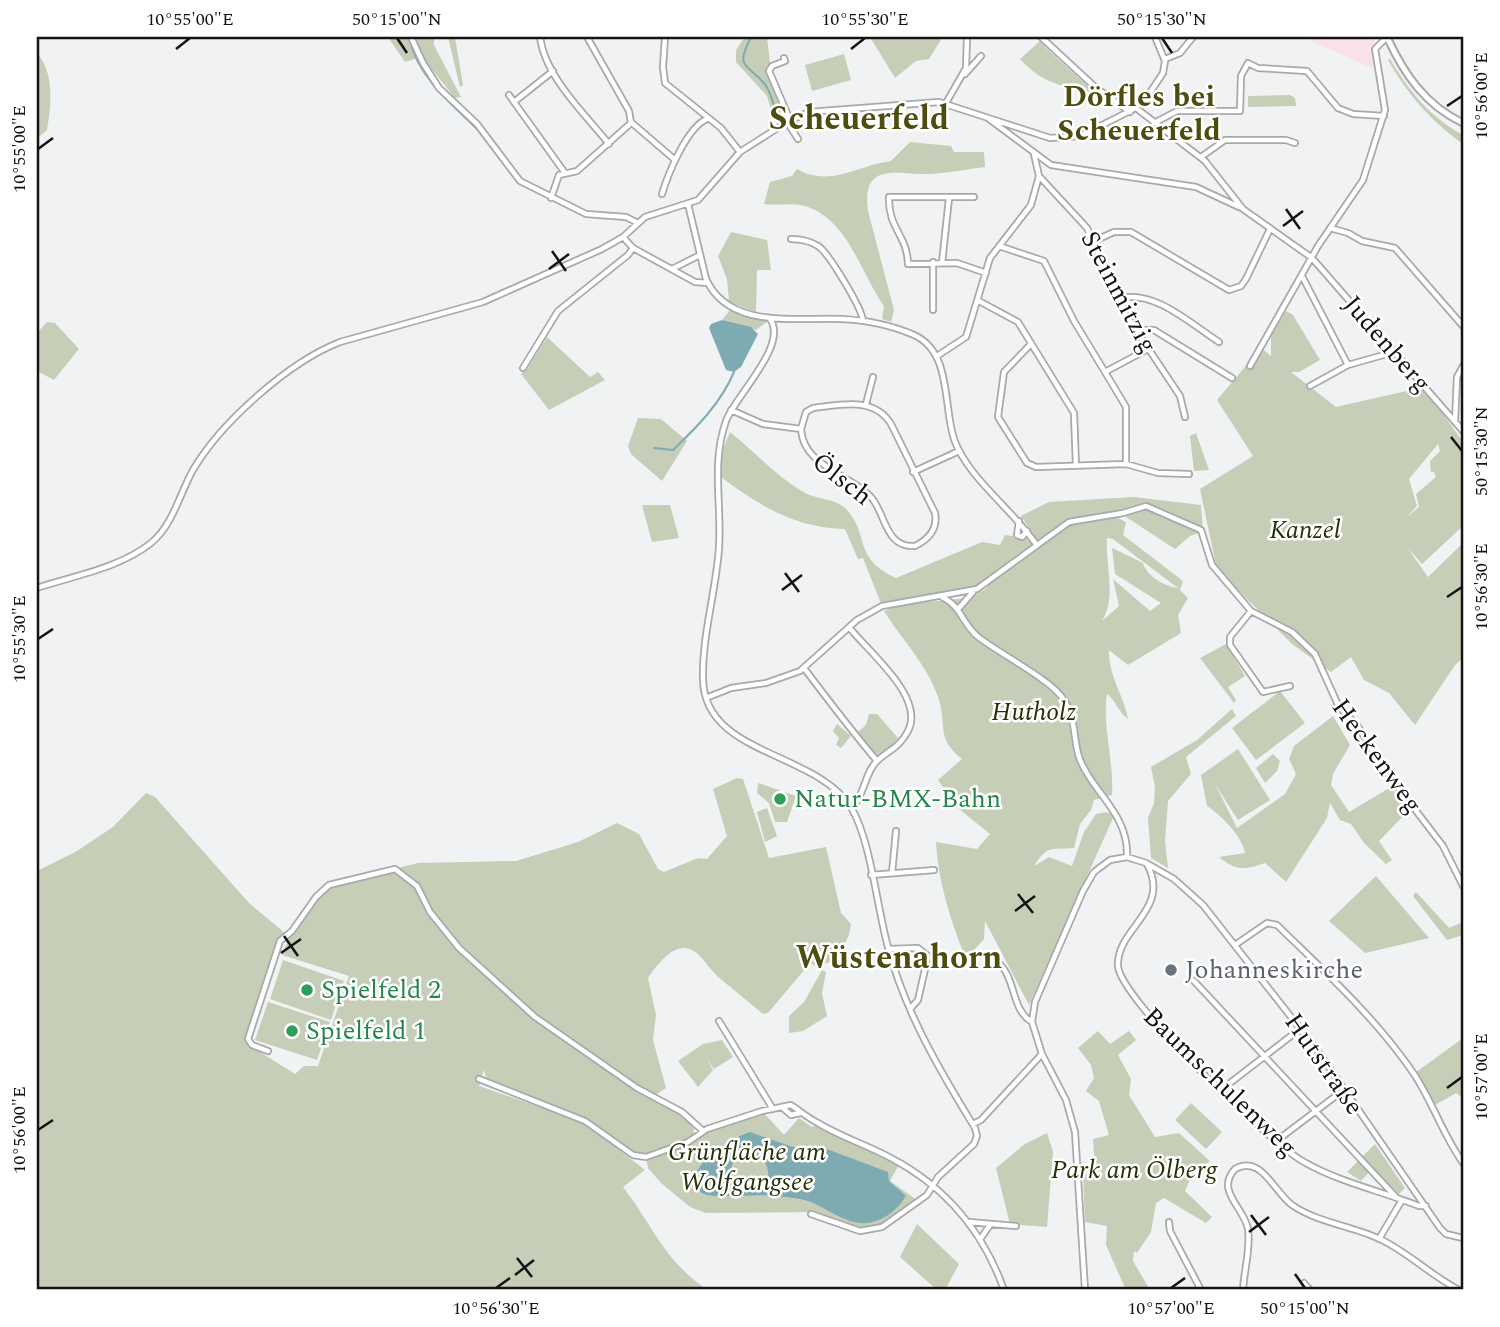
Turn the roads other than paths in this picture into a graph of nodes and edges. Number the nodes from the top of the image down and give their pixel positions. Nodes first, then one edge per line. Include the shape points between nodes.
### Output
1 (411, 37) edge
2 (540, 37) edge
3 (587, 37) edge
4 (665, 37) edge
5 (967, 37) edge
6 (1041, 37) edge
7 (1155, 37) edge
8 (1193, 37) edge
9 (1387, 37) edge
10 (981, 56) dead end
11 (784, 58) dead end
12 (1165, 59) junction
13 (553, 71) junction
14 (962, 77) junction
15 (509, 95) dead end
16 (514, 102) junction
17 (946, 103) junction
18 (1136, 108) junction
19 (1130, 112) junction
20 (1384, 116) junction
21 (986, 117) junction
22 (708, 119) junction
23 (788, 121) junction
24 (631, 123) junction
25 (1154, 123) junction
26 (1463, 123) edge
27 (1023, 130) junction
28 (799, 139) dead end
29 (1295, 143) dead end
30 (609, 144) junction
31 (1022, 145) junction
32 (740, 152) junction
33 (1034, 154) junction
34 (1201, 157) junction
35 (674, 159) junction
36 (1051, 165) junction
37 (565, 173) junction
38 (1039, 176) junction
39 (662, 194) dead end
40 (1232, 196) junction
41 (974, 197) dead end
42 (551, 198) junction
43 (949, 198) junction
44 (1226, 199) junction
45 (688, 204) junction
46 (1243, 209) junction
47 (636, 222) junction
48 (1330, 228) junction
49 (1270, 229) junction
50 (622, 237) junction
51 (791, 239) dead end
52 (1094, 241) junction
53 (999, 246) junction
54 (633, 248) junction
55 (699, 256) junction
56 (1312, 258) junction
57 (933, 262) junction
58 (942, 262) junction
59 (671, 270) junction
60 (986, 273) junction
61 (1302, 275) junction
62 (708, 284) junction
63 (1118, 299) junction
64 (979, 301) junction
65 (933, 310) dead end
66 (770, 320) junction
67 (863, 321) junction
68 (1463, 326) edge
69 (1136, 330) junction
70 (1219, 342) dead end
71 (1031, 344) junction
72 (1148, 349) junction
73 (1394, 352) junction
74 (937, 356) junction
75 (1348, 365) junction
76 (1250, 366) dead end
77 (1463, 366) edge
78 (523, 368) dead end
79 (1105, 372) junction
80 (873, 377) dead end
81 (1232, 377) dead end
82 (1310, 386) dead end
83 (866, 404) junction
84 (731, 410) junction
85 (1185, 417) dead end
86 (1455, 422) junction
87 (801, 429) junction
88 (1463, 431) edge
89 (959, 451) junction
90 (1126, 464) junction
91 (1076, 466) junction
92 (913, 472) junction
93 (1189, 474) dead end
94 (1019, 521) junction
95 (1027, 531) junction
96 (1036, 544) junction
97 (37, 588) edge
98 (977, 589) junction
99 (940, 597) junction
100 (959, 608) junction
101 (1251, 611) junction
102 (849, 627) junction
103 (804, 668) junction
104 (1290, 685) dead end
105 (706, 698) junction
106 (877, 761) junction
107 (852, 808) junction
108 (896, 831) dead end
109 (1127, 857) junction
110 (1146, 863) junction
111 (934, 870) dead end
112 (892, 873) junction
113 (871, 875) junction
114 (1168, 875) junction
115 (1153, 885) junction
116 (1463, 886) edge
117 (1235, 945) junction
118 (888, 949) junction
119 (995, 960) dead end
120 (1196, 983) dead end
121 (910, 1009) junction
122 (719, 1021) dead end
123 (1032, 1022) junction
124 (1296, 1032) dead end
125 (268, 1051) dead end
126 (1042, 1054) junction
127 (1265, 1056) junction
128 (479, 1079) dead end
129 (1221, 1090) junction
130 (1340, 1093) dead end
131 (773, 1109) junction
132 (1317, 1111) junction
133 (973, 1124) junction
134 (703, 1131) junction
135 (1275, 1142) junction
136 (1463, 1163) edge
137 (932, 1188) junction
138 (1394, 1196) junction
139 (1402, 1200) junction
140 (1426, 1206) junction
141 (811, 1214) dead end
142 (969, 1222) junction
143 (1169, 1222) dead end
144 (990, 1225) junction
145 (1016, 1226) dead end
146 (981, 1238) junction
147 (1463, 1238) edge
148 (1379, 1239) junction
149 (1304, 1283) dead end
150 (1004, 1290) edge
151 (1085, 1290) edge
152 (1201, 1290) edge
153 (1243, 1290) edge
154 (1310, 1290) edge
155 (1459, 1290) edge

1 - 42 street via 444,94 477,124 520,181
2 - 13 street
3 - 24 street via 629,111
4 - 22 street via 666,82
5 - 14 street
6 - 19 street via 1095,88
7 - 12 street
8 - 12 street via 1180,53
9 - 20 street via 1375,49
9 - 26 main road via 1419,90
10 - 14 street
11 - 23 street via 769,71
12 - 18 street via 1159,79
13 - 16 street
13 - 30 street
14 - 17 street
15 - 16 street
16 - 37 street
17 - 21 street
17 - 23 street via 831,109
18 - 19 street
18 - 25 street
19 - 27 street via 1072,138 1050,138
20 - 25 street via 1345,111 1307,71 1258,68 1248,63 1242,72 1240,111 1177,111
20 - 48 street via 1363,180
21 - 27 street
21 - 31 street
22 - 32 street
22 - 35 street via 700,122
23 - 28 street
23 - 32 street
24 - 30 street
24 - 35 street
25 - 34 street
27 - 31 street via 1018,138
29 - 34 street via 1286,139 1225,140
30 - 37 street via 577,172
31 - 33 street
32 - 45 street via 702,197
33 - 36 street
33 - 38 street
34 - 40 street
35 - 39 street
36 - 38 street
36 - 44 street via 1196,187
37 - 42 street via 558,178
38 - 52 street, Steinmitzig via 1074,211
38 - 53 street via 1025,216
40 - 44 street
40 - 46 street
41 - 43 street
42 - 47 street via 586,214
43 - 57 street via 889,197 889,219 905,244 908,264
43 - 58 street
44 - 46 street
45 - 47 street
45 - 55 street
46 - 49 street, Judenberg
47 - 50 street
48 - 56 street
48 - 68 street via 1395,247
49 - 52 street via 1246,279 1229,290 1131,232 1114,232
49 - 56 street, Judenberg
50 - 54 street
50 - 97 street via 514,290 460,310 340,342 308,357 211,444 156,538 132,555
51 - 67 street via 823,250 845,280
52 - 63 street, Steinmitzig
53 - 60 street
53 - 79 street via 1044,261
54 - 59 street
54 - 78 street via 558,312
55 - 59 street
55 - 62 street
56 - 61 street
56 - 73 street, Judenberg
57 - 58 street
57 - 65 street
58 - 60 street
59 - 62 street
60 - 64 street
61 - 75 street
61 - 76 street
62 - 66 street via 740,311
63 - 69 street, Steinmitzig
63 - 70 street via 1132,295 1149,299
64 - 71 street via 1013,318
64 - 74 street via 966,337
66 - 67 street
66 - 84 street via 774,331 769,354
67 - 74 street via 913,334
69 - 72 street, Steinmitzig
69 - 81 street via 1154,330
71 - 91 street via 1074,413
71 - 91 street via 1004,372 999,422 1031,466
72 - 79 street
72 - 85 street, Steinmitzig via 1180,396
73 - 75 street
73 - 86 street, Judenberg
74 - 89 street
75 - 82 street
77 - 86 street via 1457,377
79 - 90 street via 1126,407
80 - 83 street
83 - 87 street, Ölsch via 809,409
83 - 92 street, Ölsch via 887,417
84 - 87 street, Ölsch via 763,424
84 - 105 street via 718,455 719,545 704,660
86 - 88 street, Judenberg
87 - 92 street, Ölsch via 809,454 863,490 878,507 894,539 909,546 926,540 936,523
89 - 92 street, Ölsch
89 - 94 street
90 - 91 street
90 - 93 street via 1158,473
94 - 95 street
94 - 95 street via 1017,535 1022,537
95 - 96 street
96 - 98 street, Heckenweg
96 - 101 street, Heckenweg via 1076,520 1146,506 1202,531 1212,565
98 - 99 street, Heckenweg
98 - 100 street
99 - 100 street
99 - 102 street, Heckenweg via 882,606
100 - 109 street via 978,636 1064,700 1074,723 1080,758 1118,818
101 - 104 street via 1230,637 1230,645 1263,692
101 - 116 street, Heckenweg via 1292,632 1315,654 1339,707 1357,725 1443,846
102 - 103 street, Heckenweg
102 - 106 street via 885,667 911,707 909,730 891,753
103 - 105 street, Heckenweg via 774,681 737,686
103 - 106 street
105 - 107 street via 710,709 732,732 830,783
106 - 107 street
107 - 113 street
108 - 112 street
109 - 110 street, Hutstraße
109 - 123 street via 1103,864 1088,880 1035,1002
110 - 114 street, Hutstraße
110 - 115 street
111 - 112 street
112 - 113 street
113 - 118 street
114 - 115 street
114 - 117 street, Hutstraße via 1203,905
115 - 129 street, Baumschulenweg via 1146,913 1119,955 1120,976 1139,1003
117 - 136 street via 1267,923 1277,925 1385,1036 1415,1076
117 - 140 street, Hutstraße via 1317,1050
118 - 121 street
118 - 121 street via 918,948 928,956 918,1000
119 - 123 street via 1004,967 1022,1014
120 - 127 street
121 - 133 street via 942,1077
122 - 131 street
123 - 126 street
124 - 127 street
125 - 134 street via 248,1039 280,941 329,885 396,869 417,886 430,912 459,948 535,1017 637,1088 682,1112
126 - 133 street
126 - 151 street via 1066,1100 1075,1132
127 - 129 street
127 - 132 street
128 - 134 street via 585,1121 636,1157 688,1142
129 - 135 street, Baumschulenweg
130 - 132 street
131 - 134 street
131 - 137 street via 791,1105 900,1163
132 - 135 street
132 - 138 street
133 - 137 street via 976,1141
135 - 138 street, Baumschulenweg via 1310,1166
137 - 141 street via 900,1215 872,1230 860,1231
137 - 142 street
138 - 139 street, Baumschulenweg
139 - 140 street, Baumschulenweg
139 - 148 street
140 - 147 street, Hutstraße via 1443,1233
142 - 144 street
142 - 146 street
143 - 152 street
144 - 145 street
144 - 146 street
146 - 150 street
148 - 153 street via 1296,1207 1259,1169 1240,1166 1228,1177 1227,1188 1248,1227
148 - 155 street
149 - 154 street

